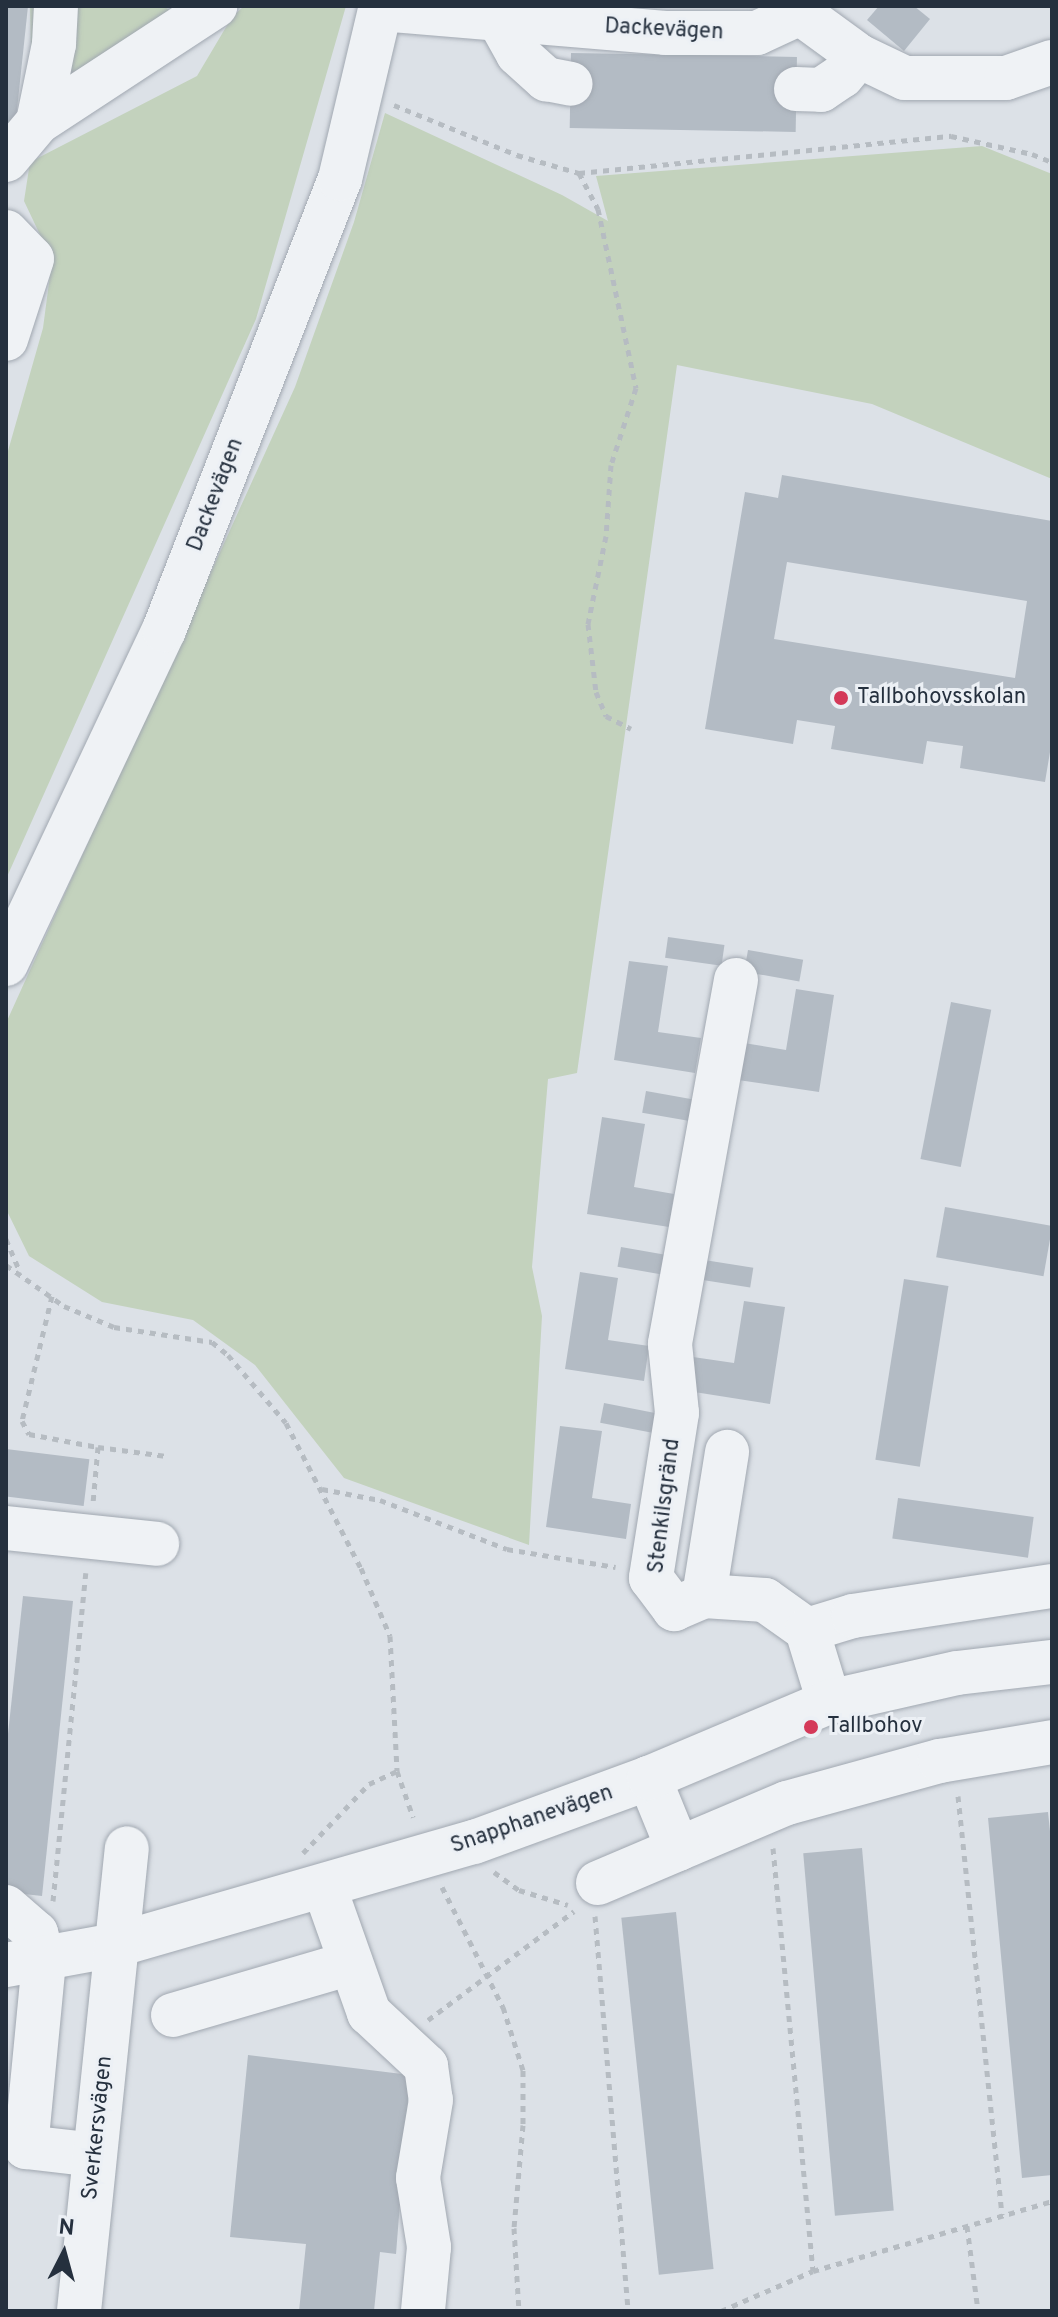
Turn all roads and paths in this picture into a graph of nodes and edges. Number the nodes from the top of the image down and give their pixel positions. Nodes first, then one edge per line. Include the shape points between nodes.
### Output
1 (56, 6) edge
2 (215, 6) edge
3 (381, 7) edge
4 (803, 10) edge
5 (499, 12) edge
6 (859, 56) junction
7 (1052, 62) edge
8 (571, 84) dead end
9 (796, 89) dead end
10 (361, 92) junction
11 (38, 122) junction
12 (6, 160) edge
13 (1052, 162) edge
14 (579, 173) junction
15 (6, 232) edge
16 (6, 339) edge
17 (631, 729) dead end
18 (6, 964) edge
19 (736, 980) dead end
20 (6, 1239) edge
21 (6, 1265) edge
22 (20, 1273) junction
23 (52, 1296) junction
24 (98, 1447) junction
25 (727, 1452) dead end
26 (166, 1456) dead end
27 (321, 1489) junction
28 (6, 1528) edge
29 (90, 1536) junction
30 (157, 1544) dead end
31 (652, 1573) junction
32 (1052, 1586) edge
33 (704, 1596) junction
34 (807, 1630) junction
35 (1052, 1662) edge
36 (829, 1702) junction
37 (1052, 1742) edge
38 (953, 1759) junction
39 (397, 1771) junction
40 (649, 1778) junction
41 (763, 1813) junction
42 (413, 1817) dead end
43 (474, 1842) junction
44 (127, 1848) dead end
45 (678, 1849) junction
46 (439, 1883) dead end
47 (313, 1889) junction
48 (588, 1896) junction
49 (6, 1907) edge
50 (52, 1915) dead end
51 (116, 1945) junction
52 (25, 1963) edge
53 (351, 1963) junction
54 (489, 1976) junction
55 (173, 2015) dead end
56 (400, 2041) junction
57 (95, 2155) junction
58 (1052, 2201) edge
59 (1002, 2215) junction
60 (967, 2226) junction
61 (813, 2271) junction
62 (79, 2311) edge
63 (423, 2311) edge
64 (519, 2311) edge
65 (628, 2311) edge
66 (721, 2311) edge
67 (978, 2311) edge

1 - 11 street
2 - 11 street
3 - 5 street, Dackevägen
3 - 10 street, Dackevägen
4 - 5 street, Dackevägen via 757,33 665,33
4 - 6 street, Dackevägen
5 - 8 street via 518,54 546,79
6 - 7 street, Dackevägen via 905,78 1006,78
6 - 9 street via 821,90
10 - 14 path via 517,155
10 - 18 street, Dackevägen via 340,179 164,630
11 - 12 street
13 - 14 path via 951,136
14 - 17 path via 598,209 636,388 611,465 606,536 588,624 596,692 606,716
15 - 16 street via 32,259
19 - 31 street, Stenkilsgränd via 702,1229 670,1344 677,1413
20 - 22 path
21 - 22 path
22 - 23 path
23 - 24 path via 22,1421 29,1434
23 - 27 path via 114,1327 212,1342 286,1423
24 - 26 path
24 - 29 path
25 - 33 street
27 - 31 path via 380,1500 507,1549
27 - 39 path via 390,1636
28 - 29 street
29 - 30 street
29 - 50 path
31 - 33 street, Stenkilsgränd via 674,1609
32 - 34 street via 853,1616
33 - 34 street, Stenkilsgränd via 765,1600
34 - 36 street
35 - 36 street, Snapphanevägen via 957,1673
36 - 40 street, Snapphanevägen
37 - 38 street
38 - 41 street
38 - 59 path
39 - 42 path
39 - 47 path via 369,1784 305,1849 297,1867
40 - 43 street, Snapphanevägen
40 - 45 street
41 - 45 street
41 - 61 path via 772,1834
43 - 47 street, Snapphanevägen
43 - 48 path via 488,1867 519,1890
44 - 51 street, Sverkersvägen
45 - 48 street
46 - 54 path
47 - 51 street, Snapphanevägen
47 - 53 street
48 - 54 path
48 - 65 path via 594,1914
49 - 52 street via 36,1933
51 - 52 street, Snapphanevägen
51 - 57 street, Sverkersvägen
52 - 57 street via 26,2147
53 - 55 street
53 - 56 street via 369,2013
54 - 56 path
54 - 64 path via 523,2070 514,2228
56 - 63 street via 426,2066 431,2100 418,2178 429,2247
57 - 62 street, Sverkersvägen
58 - 59 path
59 - 60 path
60 - 61 path
60 - 67 path
61 - 66 path

